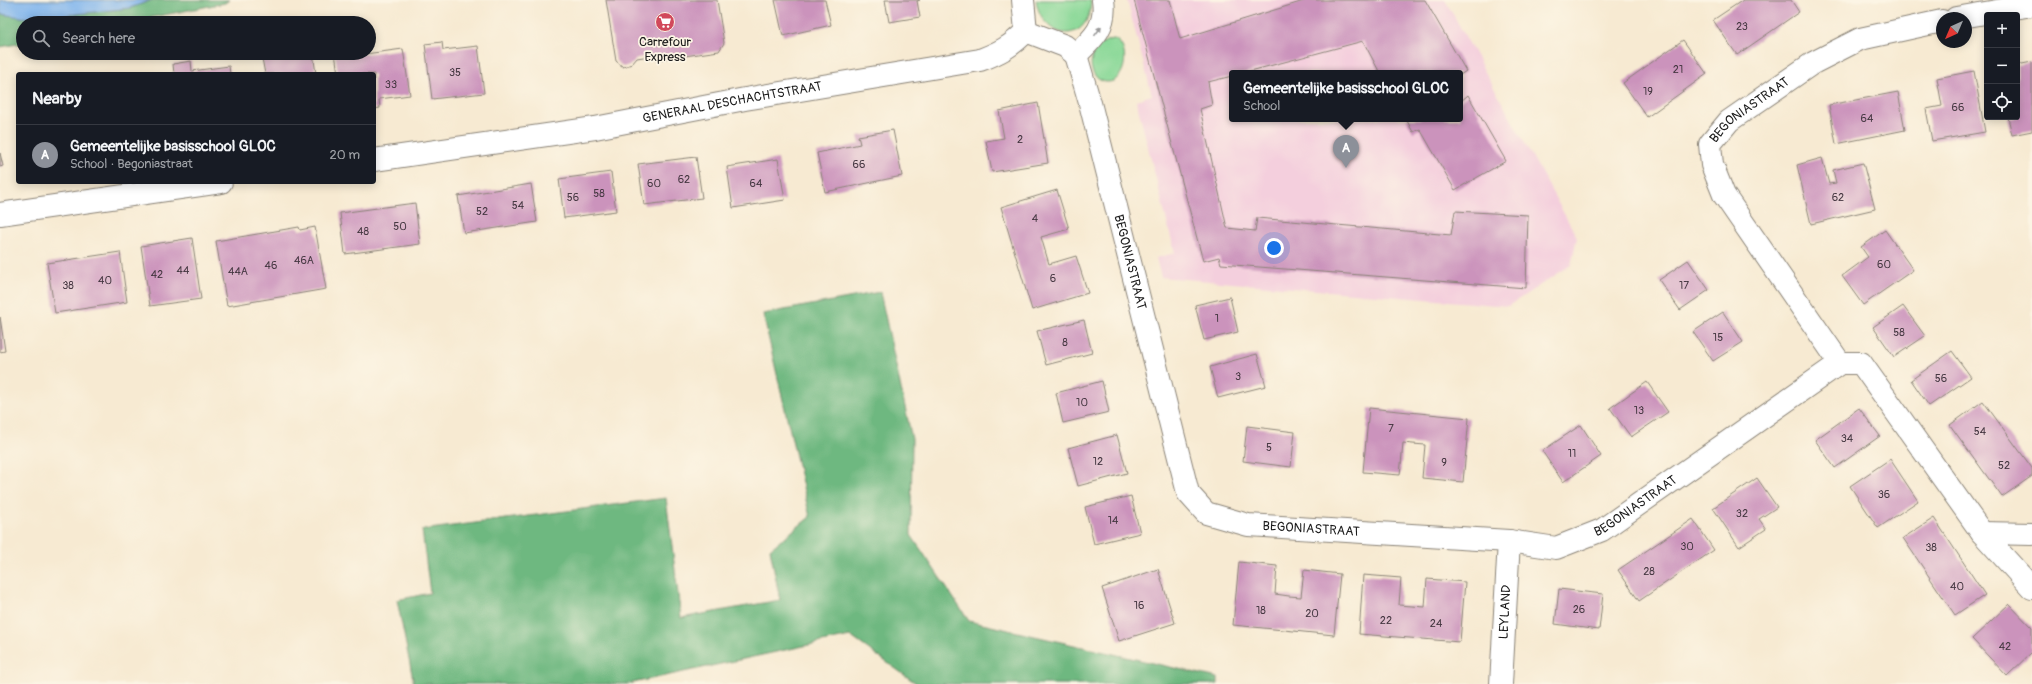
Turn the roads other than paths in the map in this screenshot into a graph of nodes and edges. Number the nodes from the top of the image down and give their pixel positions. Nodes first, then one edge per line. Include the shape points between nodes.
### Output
1 (1023, 0) edge
2 (1103, 0) edge
3 (2032, 5) edge
4 (1962, 11) edge
5 (1936, 22) edge
6 (1026, 31) junction
7 (1076, 54) junction
8 (376, 160) edge
9 (207, 184) edge
10 (0, 214) edge
11 (1840, 363) junction
12 (1982, 533) junction
13 (2032, 534) edge
14 (1509, 541) junction
15 (2032, 588) edge
16 (1501, 684) edge

1 - 6 street
7 -> 2 street via 1102,26 1105,10
3 - 4 street
5 - 11 street, BEGONIASTRAAT via 1860,40 1813,64 1729,121 1710,144 1712,165 1724,195
6 - 7 street via 1064,46
6 - 8 street, GENERAAL DESCHACHTSTRAAT via 1014,44 980,60 745,99 595,128
7 - 14 street, BEGONIASTRAAT via 1188,494 1206,513 1248,525
9 - 10 street
11 - 12 street via 1861,363
11 - 14 street, BEGONIASTRAAT via 1602,530 1556,548
12 - 13 street
12 - 15 street
14 - 16 street, LEYLAND

